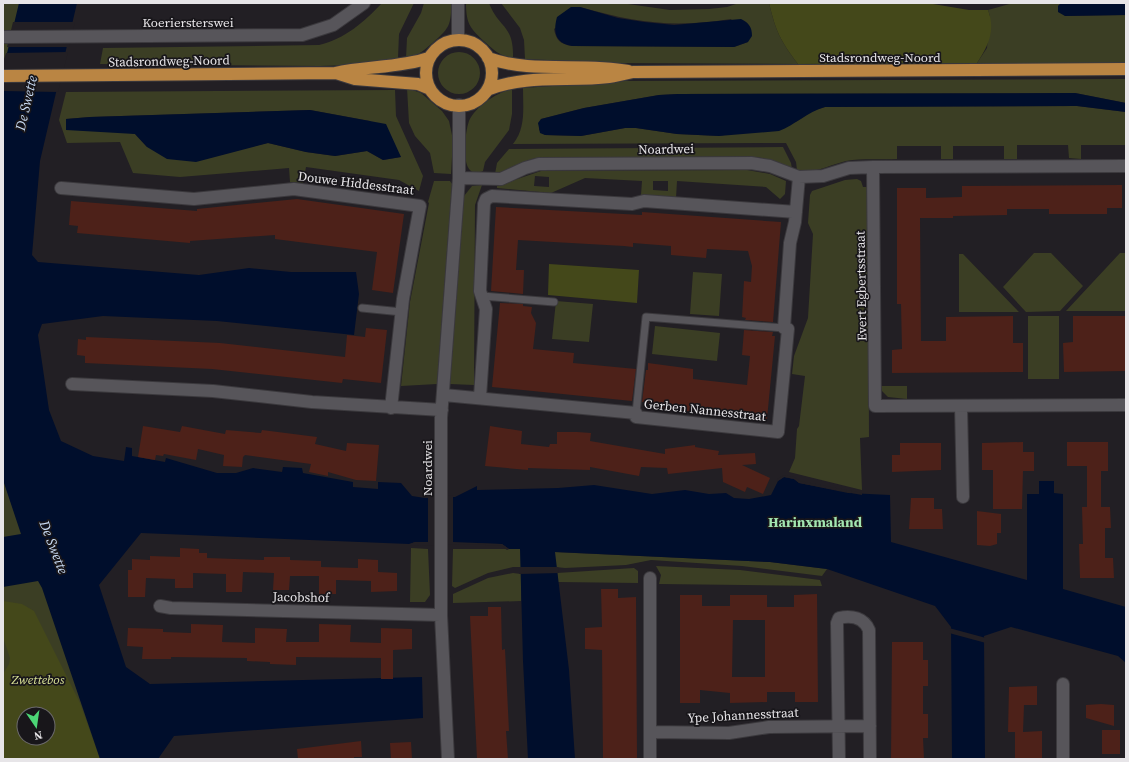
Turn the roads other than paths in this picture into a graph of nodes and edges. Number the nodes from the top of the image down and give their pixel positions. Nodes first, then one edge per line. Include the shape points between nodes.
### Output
1 (364, 3) edge
2 (458, 3) edge
3 (3, 37) edge
4 (458, 40) junction
5 (429, 58) junction
6 (488, 58) junction
7 (1126, 69) edge
8 (633, 72) junction
9 (335, 73) junction
10 (3, 76) edge
11 (430, 89) junction
12 (487, 90) junction
13 (459, 105) junction
14 (1126, 166) edge
15 (874, 167) junction
16 (459, 178) junction
17 (800, 178) junction
18 (61, 188) dead end
19 (796, 212) junction
20 (482, 296) junction
21 (554, 302) dead end
22 (362, 308) dead end
23 (402, 312) junction
24 (784, 328) junction
25 (72, 384) dead end
26 (444, 395) junction
27 (480, 397) junction
28 (1126, 405) edge
29 (961, 406) junction
30 (390, 408) junction
31 (442, 410) junction
32 (636, 413) junction
33 (963, 497) dead end
34 (650, 578) dead end
35 (160, 606) dead end
36 (441, 615) junction
37 (1063, 684) dead end
38 (870, 726) junction
39 (838, 727) junction
40 (650, 732) junction
41 (448, 759) edge
42 (650, 759) edge
43 (838, 759) edge
44 (870, 759) edge
45 (1063, 759) edge

1 - 3 street, Koeriersterswei via 333,25 302,35
2 - 4 street
4 - 5 main road via 444,43
4 - 6 main road via 472,42
5 - 9 main road, Stadsrondweg-Noord via 418,62 354,68
5 - 11 main road via 426,74
6 - 8 main road, Stadsrondweg-Noord via 515,64 608,67
6 - 12 main road via 492,74
7 - 8 main road, Stadsrondweg-Noord
8 - 12 main road, Stadsrondweg-Noord via 609,77 516,82
9 - 10 main road, Stadsrondweg-Noord
9 - 11 main road, Stadsrondweg-Noord via 355,79 418,84
11 - 13 main road via 442,101
12 - 13 main road via 475,101
13 - 16 street, Noardwei
14 - 15 street
15 - 17 street, Noardwei via 849,168 823,176
15 - 29 street, Evert Egbertsstraat via 875,406
16 - 17 street, Noardwei via 501,179 539,164 743,163 762,164
16 - 26 street, Noardwei
17 - 19 street, Gerben Nannesstraat
18 - 23 street, Douwe Hiddesstraat via 194,199 294,189 420,206
19 - 20 street via 644,201 632,204 492,196 486,199 484,204 480,291
19 - 24 street, Gerben Nannesstraat via 790,243
20 - 21 lane
20 - 27 street via 486,309
22 - 23 lane
23 - 30 street, Douwe Hiddesstraat
24 - 32 lane via 646,317
24 - 32 street, Gerben Nannesstraat via 788,329 778,432 636,417
25 - 30 street via 213,391
26 - 27 street, Gerben Nannesstraat
26 - 31 street, Noardwei
27 - 32 street, Gerben Nannesstraat
28 - 29 street, Evert Egbertsstraat
29 - 33 street
30 - 31 street
31 - 36 street, Noardwei
34 - 40 street
35 - 36 street, Jacobshof
36 - 41 street, Noardwei
37 - 45 street
38 - 39 street, Ype Johannesstraat
38 - 39 street via 869,630 859,619 843,617 839,618 837,623
38 - 44 street
39 - 40 street, Ype Johannesstraat via 769,727 729,732
39 - 43 street
40 - 42 street

